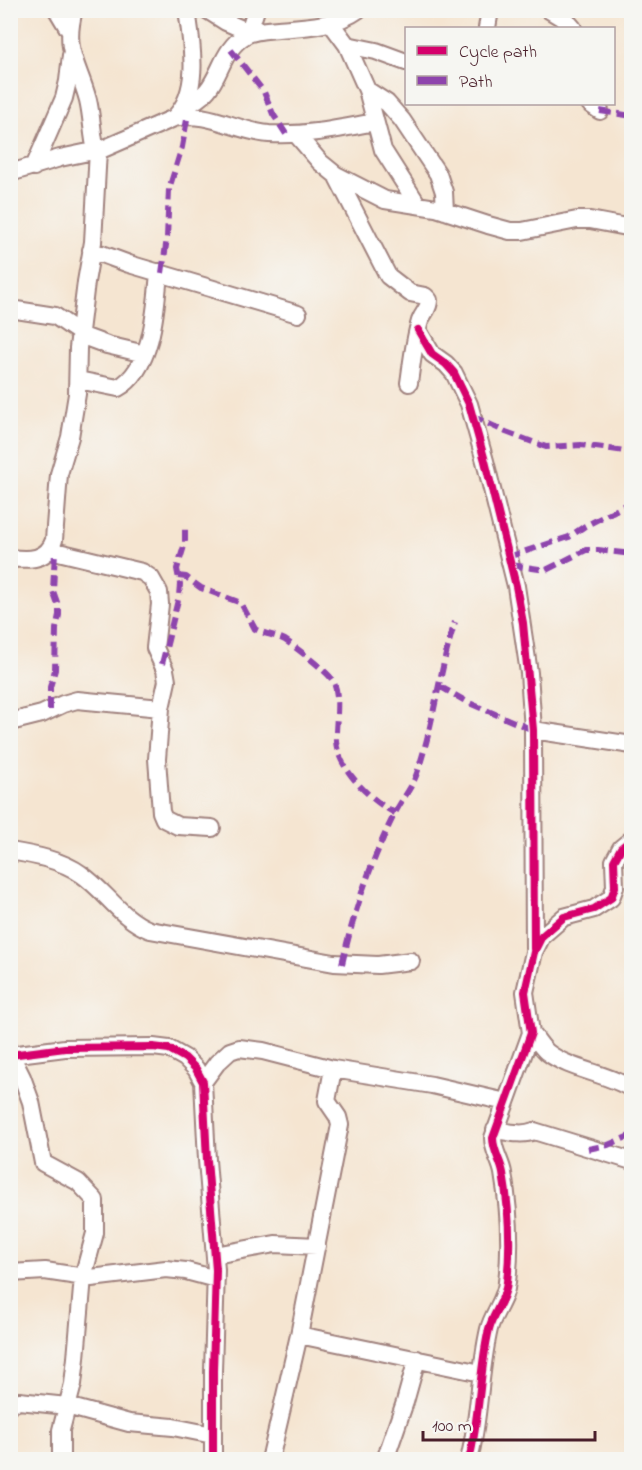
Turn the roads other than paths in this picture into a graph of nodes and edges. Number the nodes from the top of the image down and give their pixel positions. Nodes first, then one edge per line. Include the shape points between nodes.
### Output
1 (57, 10) edge
2 (74, 10) edge
3 (187, 10) edge
4 (207, 10) edge
5 (256, 10) edge
6 (358, 10) edge
7 (490, 10) edge
8 (549, 10) edge
9 (330, 22) junction
10 (487, 27) edge
11 (572, 27) edge
12 (69, 30) junction
13 (248, 33) junction
14 (346, 45) junction
15 (71, 56) junction
16 (405, 62) edge
17 (367, 90) junction
18 (179, 112) junction
19 (375, 122) junction
20 (296, 134) junction
21 (97, 151) junction
22 (34, 167) junction
23 (10, 173) edge
24 (336, 175) junction
25 (418, 205) junction
26 (445, 211) junction
27 (632, 228) edge
28 (91, 250) junction
29 (159, 272) junction
30 (10, 309) edge
31 (298, 314) dead end
32 (418, 330) junction
33 (80, 334) junction
34 (145, 354) junction
35 (78, 380) junction
36 (409, 383) dead end
37 (50, 550) junction
38 (10, 558) edge
39 (161, 708) junction
40 (10, 722) edge
41 (533, 730) junction
42 (632, 746) edge
43 (212, 828) dead end
44 (632, 839) edge
45 (10, 851) edge
46 (534, 952) junction
47 (411, 961) dead end
48 (531, 1033) junction
49 (11, 1055) edge
50 (333, 1069) junction
51 (203, 1082) junction
52 (632, 1089) edge
53 (506, 1102) junction
54 (495, 1130) junction
55 (632, 1161) edge
56 (317, 1246) junction
57 (215, 1255) junction
58 (10, 1273) edge
59 (82, 1277) junction
60 (216, 1279) junction
61 (299, 1335) junction
62 (417, 1359) junction
63 (481, 1373) junction
64 (10, 1405) edge
65 (67, 1406) junction
66 (213, 1435) junction
67 (61, 1460) edge
68 (213, 1460) edge
69 (270, 1460) edge
70 (385, 1460) edge
71 (470, 1460) edge

1 - 12 street
2 - 12 street
3 - 18 street via 192,76 188,98
4 - 13 street
5 - 13 street
6 - 9 street via 347,18
7 - 10 street
8 - 11 street
9 - 13 street
9 - 14 street
12 - 15 street
13 - 18 street via 225,56 204,95
14 - 16 street
14 - 17 street
15 - 21 street via 89,103
15 - 22 street via 64,98
17 - 19 street
17 - 26 street via 387,103 402,120 438,174
18 - 20 street via 248,131
18 - 21 street
19 - 20 street
19 - 25 street via 383,150
20 - 24 street
21 - 22 street
21 - 28 street
22 - 23 street
24 - 25 street via 385,200
24 - 32 street via 388,276 429,300
25 - 26 street
26 - 27 street via 510,231 583,220
28 - 29 street
28 - 33 street
29 - 31 street
29 - 34 street via 153,328
30 - 33 street via 55,316
32 - 36 street
32 - 41 street via 432,354 454,373 469,404 521,614
33 - 34 street
33 - 35 street
34 - 35 street via 118,388
35 - 37 street via 74,415 59,474
37 - 38 street via 33,559
37 - 39 street via 142,572 155,585 160,604 155,648 167,681
39 - 40 street via 77,700
39 - 43 street via 157,759 161,812 164,819 178,826
41 - 42 street
41 - 46 street
44 - 46 street via 614,861 615,887 611,898 594,909 564,917 542,936
45 - 47 street via 44,858 82,874 130,919 150,930 334,963 378,965
46 - 48 street via 525,992
48 - 52 street via 557,1058
48 - 53 street
49 - 51 street via 65,1048 169,1049 185,1058
49 - 59 street via 31,1102 43,1163 78,1182 95,1200 95,1233
50 - 51 street via 239,1048 217,1063
50 - 53 street
50 - 56 street via 327,1101 340,1125
51 - 57 street
53 - 54 street
54 - 55 street via 518,1134 534,1131
54 - 63 street via 493,1144 503,1171 505,1192 507,1284 489,1328
56 - 57 street via 275,1244
56 - 61 street
57 - 60 street
58 - 59 street via 45,1271
59 - 60 street via 166,1269
59 - 65 street via 76,1358
60 - 66 street
61 - 62 street
61 - 69 street
62 - 63 street
62 - 70 street
63 - 71 street
64 - 65 street via 19,1401
65 - 66 street via 129,1423
65 - 67 street via 61,1430
66 - 68 street

